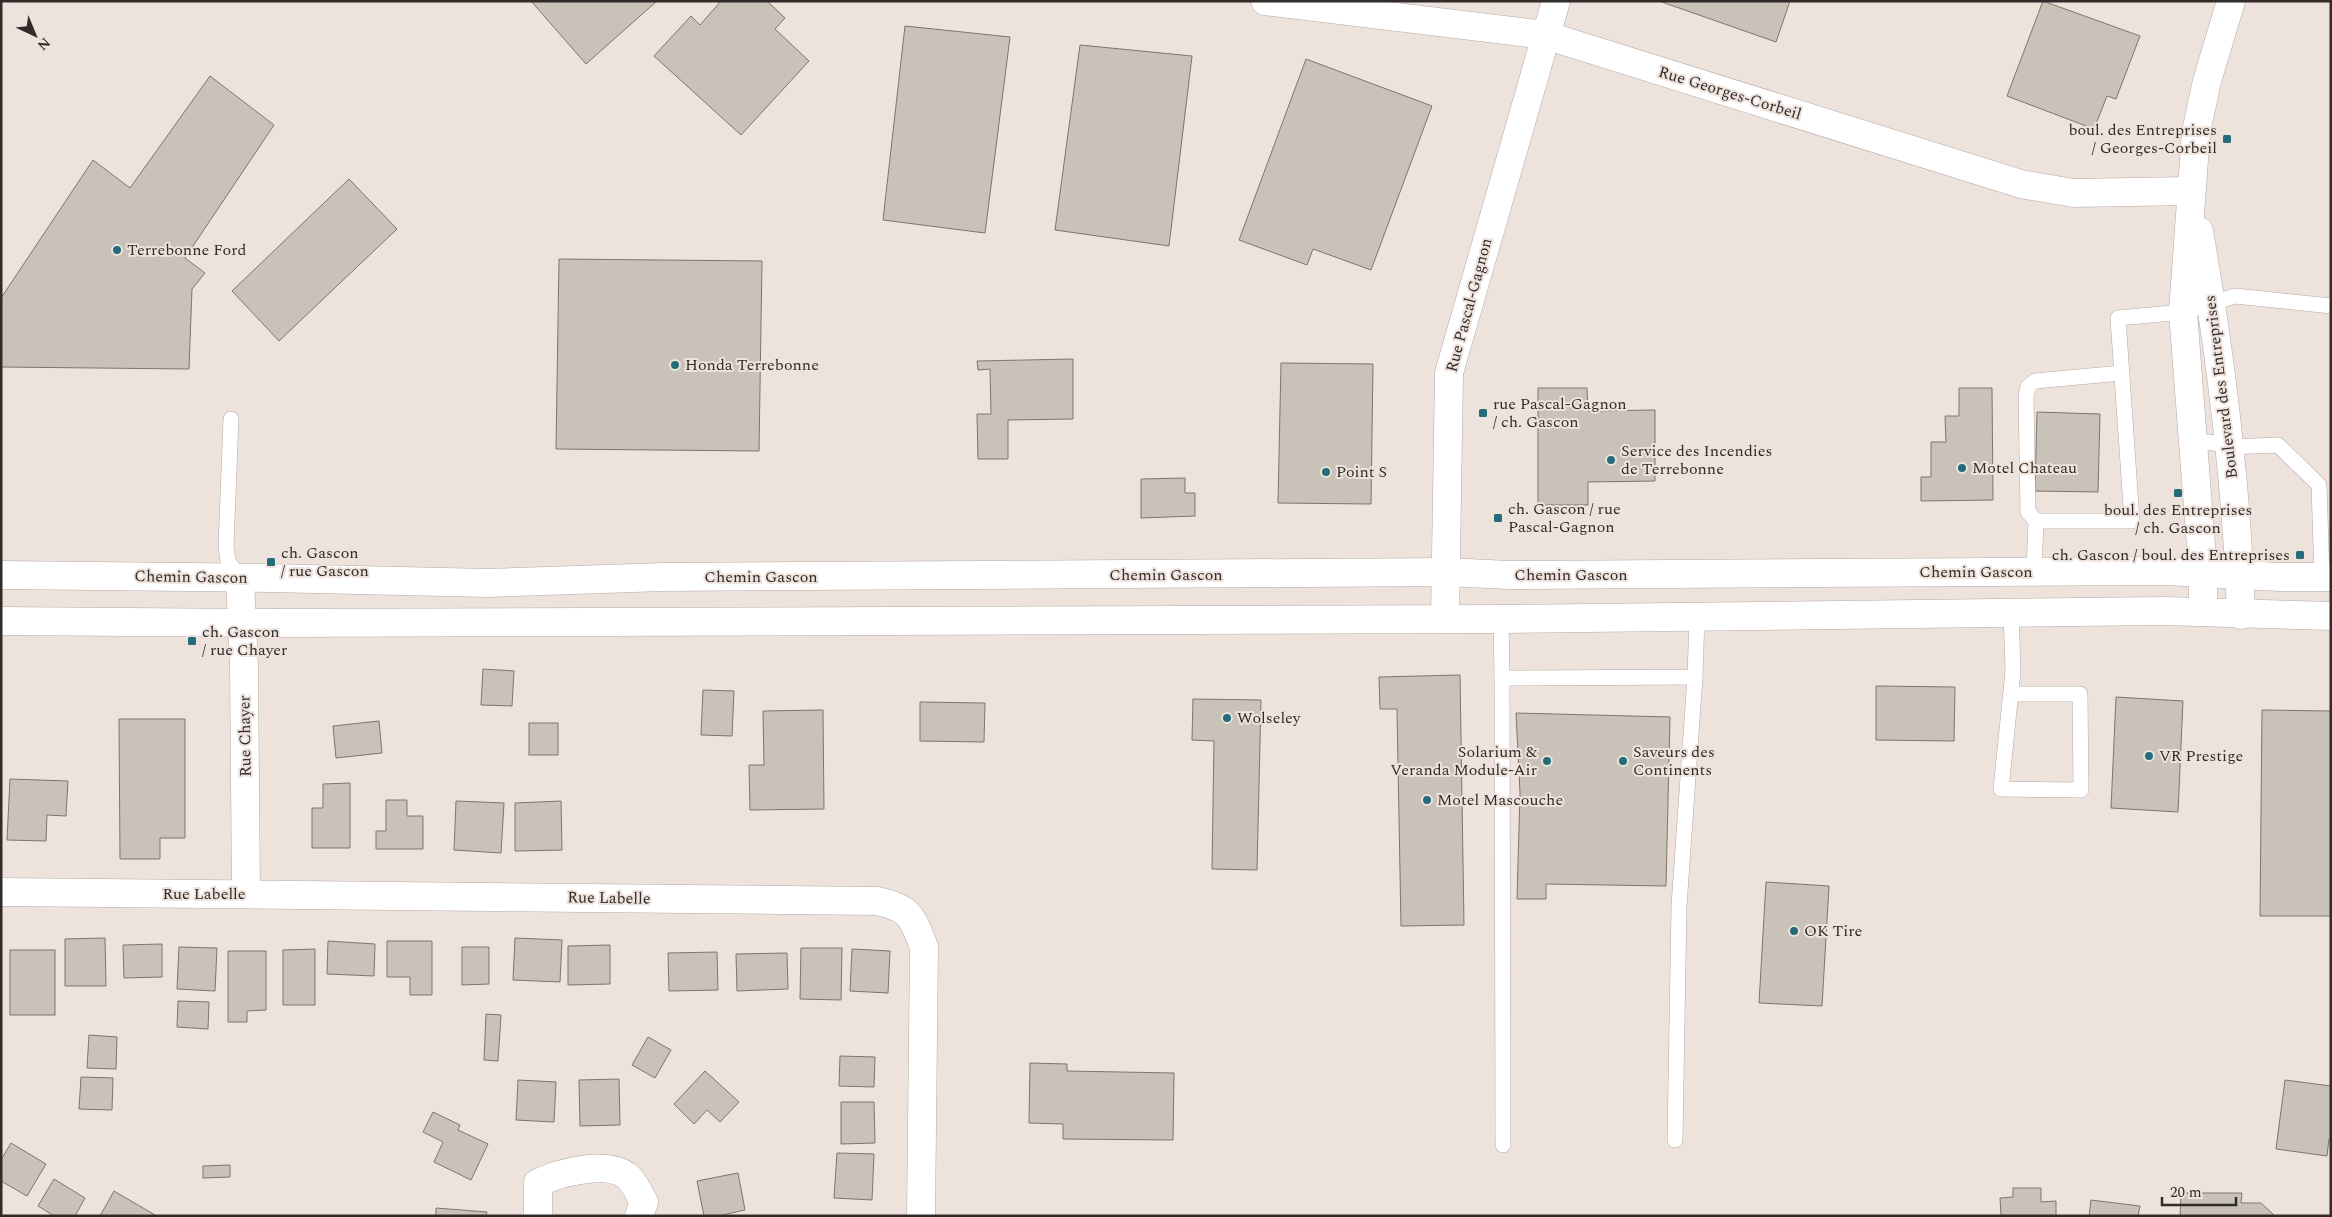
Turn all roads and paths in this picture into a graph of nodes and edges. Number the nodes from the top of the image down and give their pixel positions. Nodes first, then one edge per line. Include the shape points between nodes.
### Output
1 (1265, 1) edge
2 (1556, 1) edge
3 (2231, 1) edge
4 (1545, 35) junction
5 (2192, 190) junction
6 (2212, 303) junction
7 (2331, 306) edge
8 (2183, 312) junction
9 (2122, 372) junction
10 (231, 419) dead end
11 (2192, 444) junction
12 (2229, 447) junction
13 (2325, 485) edge
14 (2036, 522) junction
15 (1447, 572) junction
16 (2034, 572) junction
17 (2203, 572) junction
18 (2240, 574) junction
19 (1, 575) edge
20 (2326, 577) edge
21 (240, 578) junction
22 (2012, 612) junction
23 (2203, 612) junction
24 (2240, 615) junction
25 (1697, 616) junction
26 (2331, 616) edge
27 (1445, 618) junction
28 (1501, 619) junction
29 (1, 621) edge
30 (241, 622) junction
31 (1695, 676) junction
32 (1502, 678) junction
33 (2010, 694) junction
34 (1, 892) edge
35 (246, 894) junction
36 (1675, 1140) dead end
37 (1503, 1145) dead end
38 (538, 1216) edge
39 (639, 1216) edge
40 (921, 1216) edge

1 - 4 main road, Rue Georges-Corbeil
2 - 4 main road, Rue Pascal-Gagnon
3 - 5 main road, Boulevard des Entreprises via 2201,106
4 - 5 main road, Rue Georges-Corbeil via 2021,184 2073,193
4 - 15 main road, Rue Pascal-Gagnon via 1449,373
5 - 6 main road, Boulevard des Entreprises
5 - 8 main road, Boulevard des Entreprises
6 - 7 lane via 2228,297 2246,296
6 - 8 lane
6 - 12 main road, Boulevard des Entreprises
8 - 9 lane via 2118,318
8 - 11 main road, Boulevard des Entreprises
9 - 14 lane via 2035,381 2028,387 2028,512
9 - 14 lane via 2132,521
10 - 21 lane via 226,546 228,561
11 - 12 lane via 2210,442
11 - 17 main road, Boulevard des Entreprises
12 - 13 lane via 2278,445
12 - 18 main road, Boulevard des Entreprises
13 - 20 lane
14 - 16 lane
15 - 16 main road, Chemin Gascon via 1519,575
15 - 21 main road, Chemin Gascon via 663,577 487,583
15 - 27 main road, Rue Pascal-Gagnon
16 - 17 main road, Chemin Gascon
17 - 18 main road, Chemin Gascon
17 - 23 main road, Boulevard des Entreprises
18 - 20 main road, Chemin Gascon
18 - 24 main road, Boulevard des Entreprises
19 - 21 main road, Chemin Gascon
21 - 30 main road, Rue Chayer
22 - 23 main road
22 - 25 main road
22 - 33 lane
23 - 24 main road
24 - 26 main road
25 - 28 main road
25 - 31 lane
27 - 28 main road
27 - 30 main road
28 - 32 lane
29 - 30 main road
30 - 35 main road, Rue Chayer
31 - 32 lane
31 - 36 lane via 1679,906
32 - 37 lane
33 - 33 lane via 2001,789 2081,790 2080,694
34 - 35 main road, Rue Labelle
35 - 40 main road, Rue Labelle via 876,901 896,905 914,919 924,947
38 - 39 main road via 538,1183 556,1174 586,1169 621,1171 630,1177 644,1202

